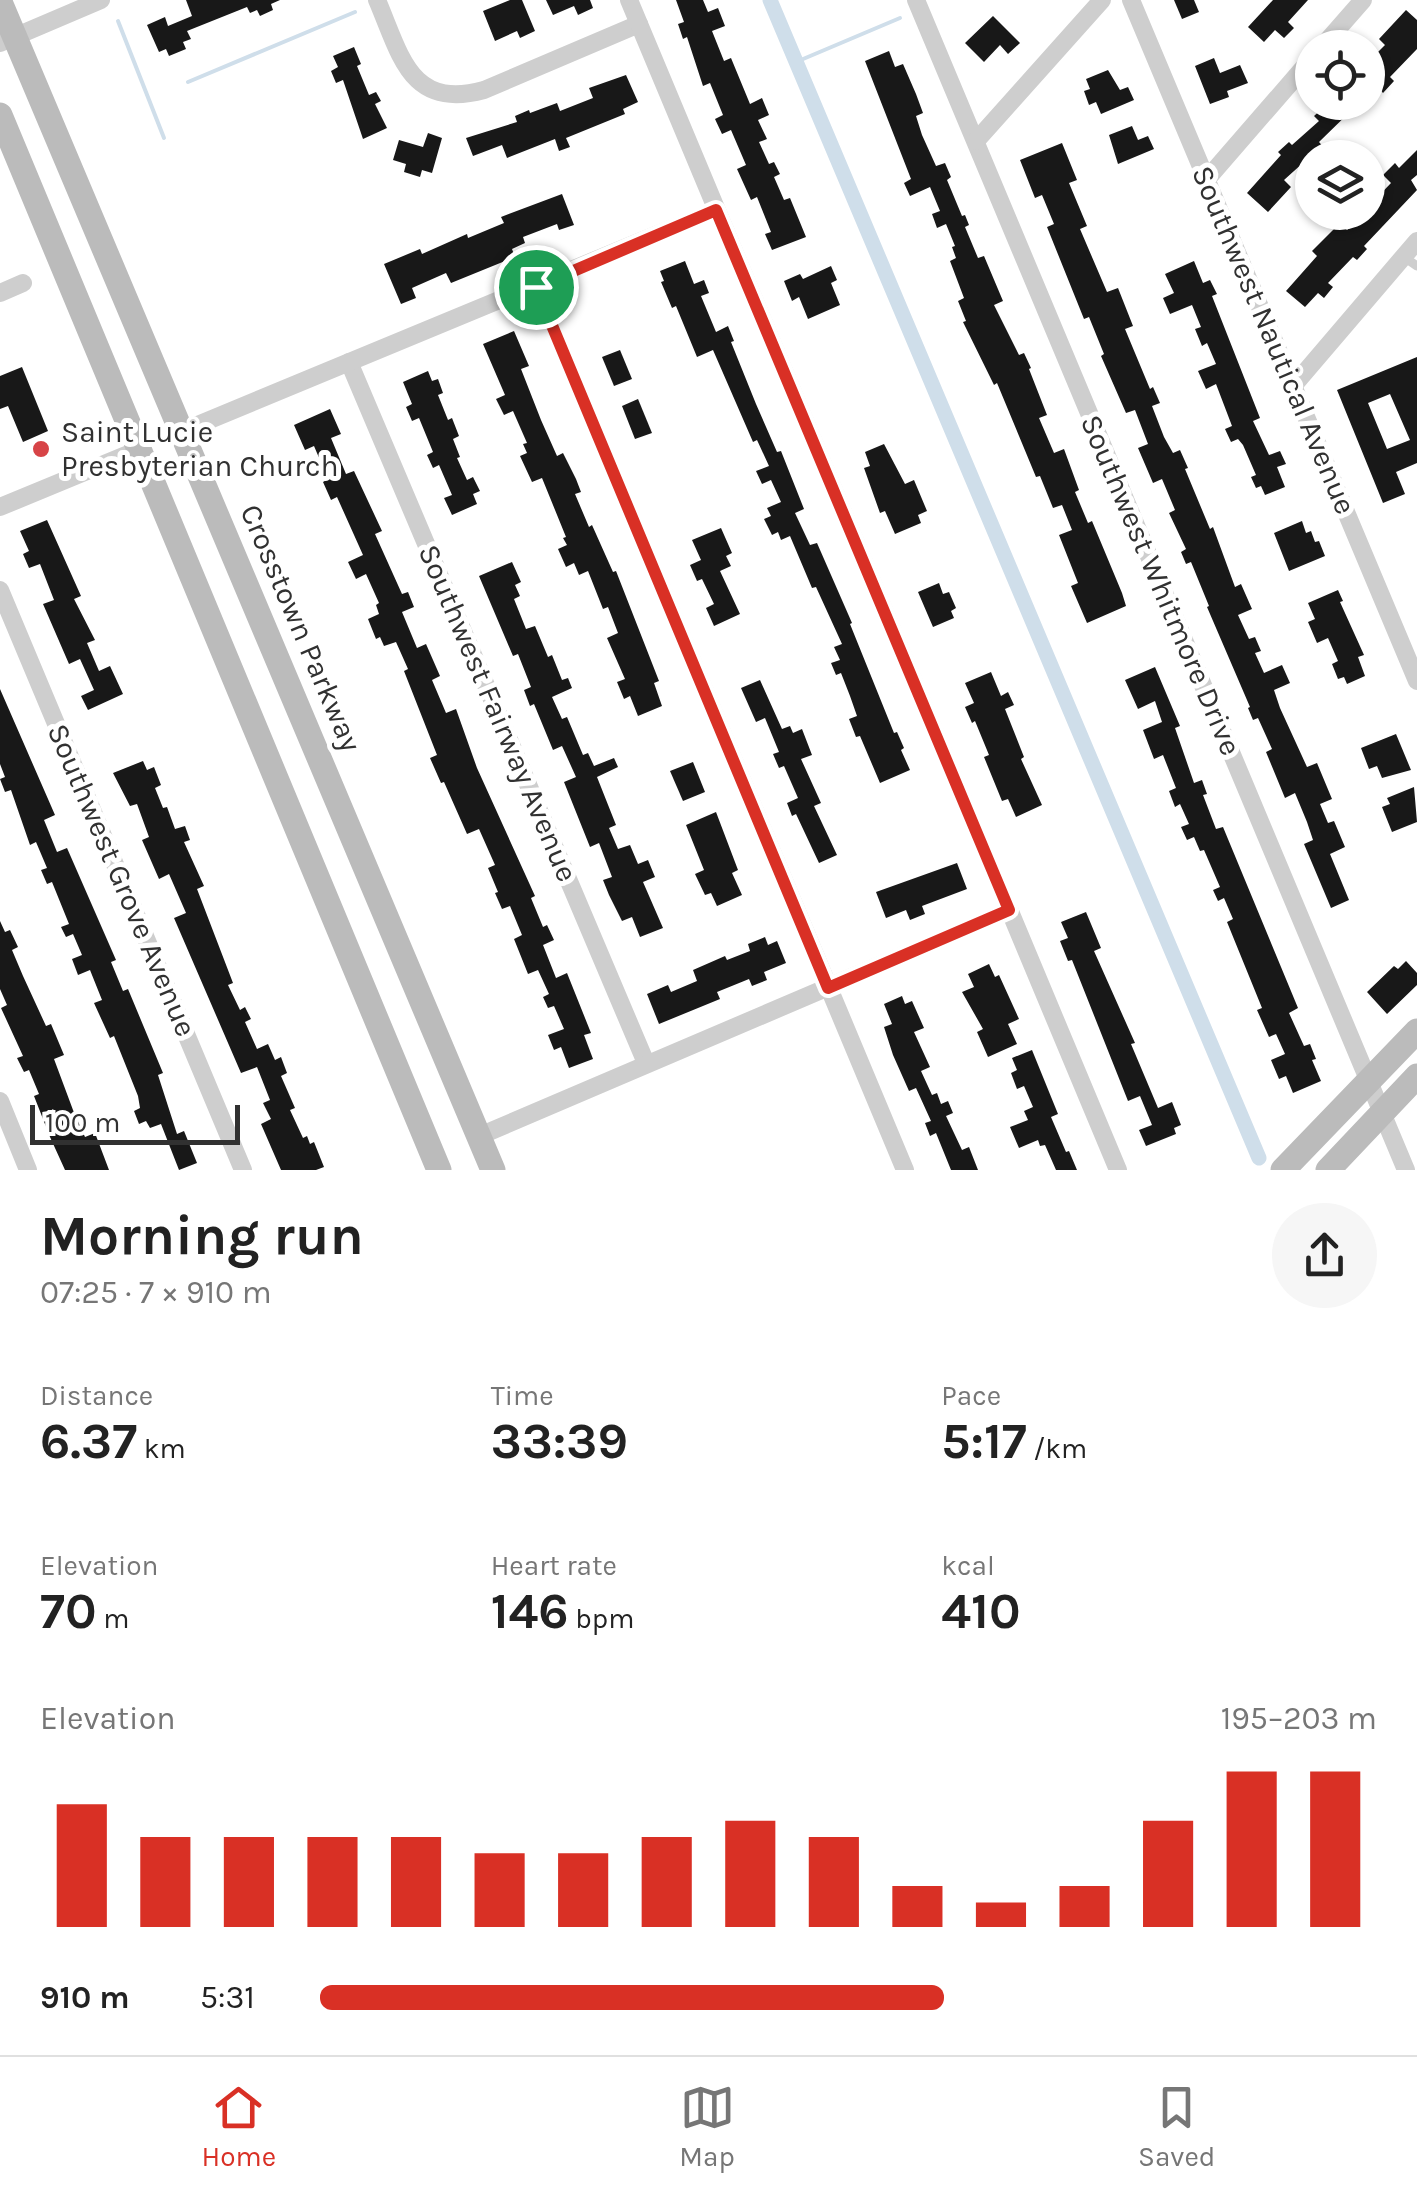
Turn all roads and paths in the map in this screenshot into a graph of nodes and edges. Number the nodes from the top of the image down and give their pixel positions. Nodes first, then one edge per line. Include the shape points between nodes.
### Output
1 (101, 0) edge
2 (376, 0) edge
3 (629, 0) edge
4 (916, 0) edge
5 (1102, 0) edge
6 (1131, 0) edge
7 (1362, 0) edge
8 (0, 2) edge
9 (639, 24) junction
10 (1336, 30) edge
11 (7, 40) edge
12 (1295, 78) edge
13 (0, 115) edge
14 (976, 141) junction
15 (1207, 179) junction
16 (716, 210) junction
17 (1417, 242) edge
18 (1410, 261) edge
19 (23, 283) dead end
20 (536, 287) junction
21 (0, 293) edge
22 (349, 362) junction
23 (1294, 385) junction
24 (183, 432) junction
25 (138, 450) junction
26 (2, 501) edge
27 (0, 590) edge
28 (1417, 681) edge
29 (1009, 910) junction
30 (828, 988) junction
31 (1417, 1031) edge
32 (646, 1063) junction
33 (1417, 1076) edge
34 (1370, 1084) junction
35 (0, 1101) edge
36 (1382, 1115) junction
37 (478, 1136) junction
38 (1286, 1168) edge
39 (28, 1170) edge
40 (244, 1170) edge
41 (439, 1170) edge
42 (493, 1170) edge
43 (905, 1170) edge
44 (1118, 1170) edge
45 (1328, 1170) edge
46 (1406, 1170) edge

1 - 11 street
2 - 9 street via 407,70 419,84 458,97
3 - 9 street
4 - 14 street, Southwest Whitmore Drive
5 - 14 street
6 - 15 street, Southwest Nautical Avenue
7 - 10 street
8 - 11 main road, Crosstown Parkway
9 - 16 street
11 - 24 main road, Crosstown Parkway
12 - 15 street
13 - 25 main road
14 - 34 street, Southwest Whitmore Drive
15 - 23 street, Southwest Nautical Avenue
16 - 20 street
16 - 29 street
17 - 18 street
18 - 23 street
19 - 21 street
20 - 22 street
20 - 30 street
22 - 24 street
22 - 32 street, Southwest Fairway Avenue
23 - 28 street, Southwest Nautical Avenue
24 - 37 main road, Crosstown Parkway
25 - 26 street
25 - 41 main road
27 - 40 street, Southwest Grove Avenue
29 - 30 street
29 - 44 street
30 - 32 street
30 - 43 street
31 - 34 main road
32 - 37 street
33 - 36 main road
34 - 36 street, Southwest Whitmore Drive
34 - 38 main road
35 - 39 street
36 - 45 main road
36 - 46 street, Southwest Whitmore Drive
37 - 42 main road, Crosstown Parkway

